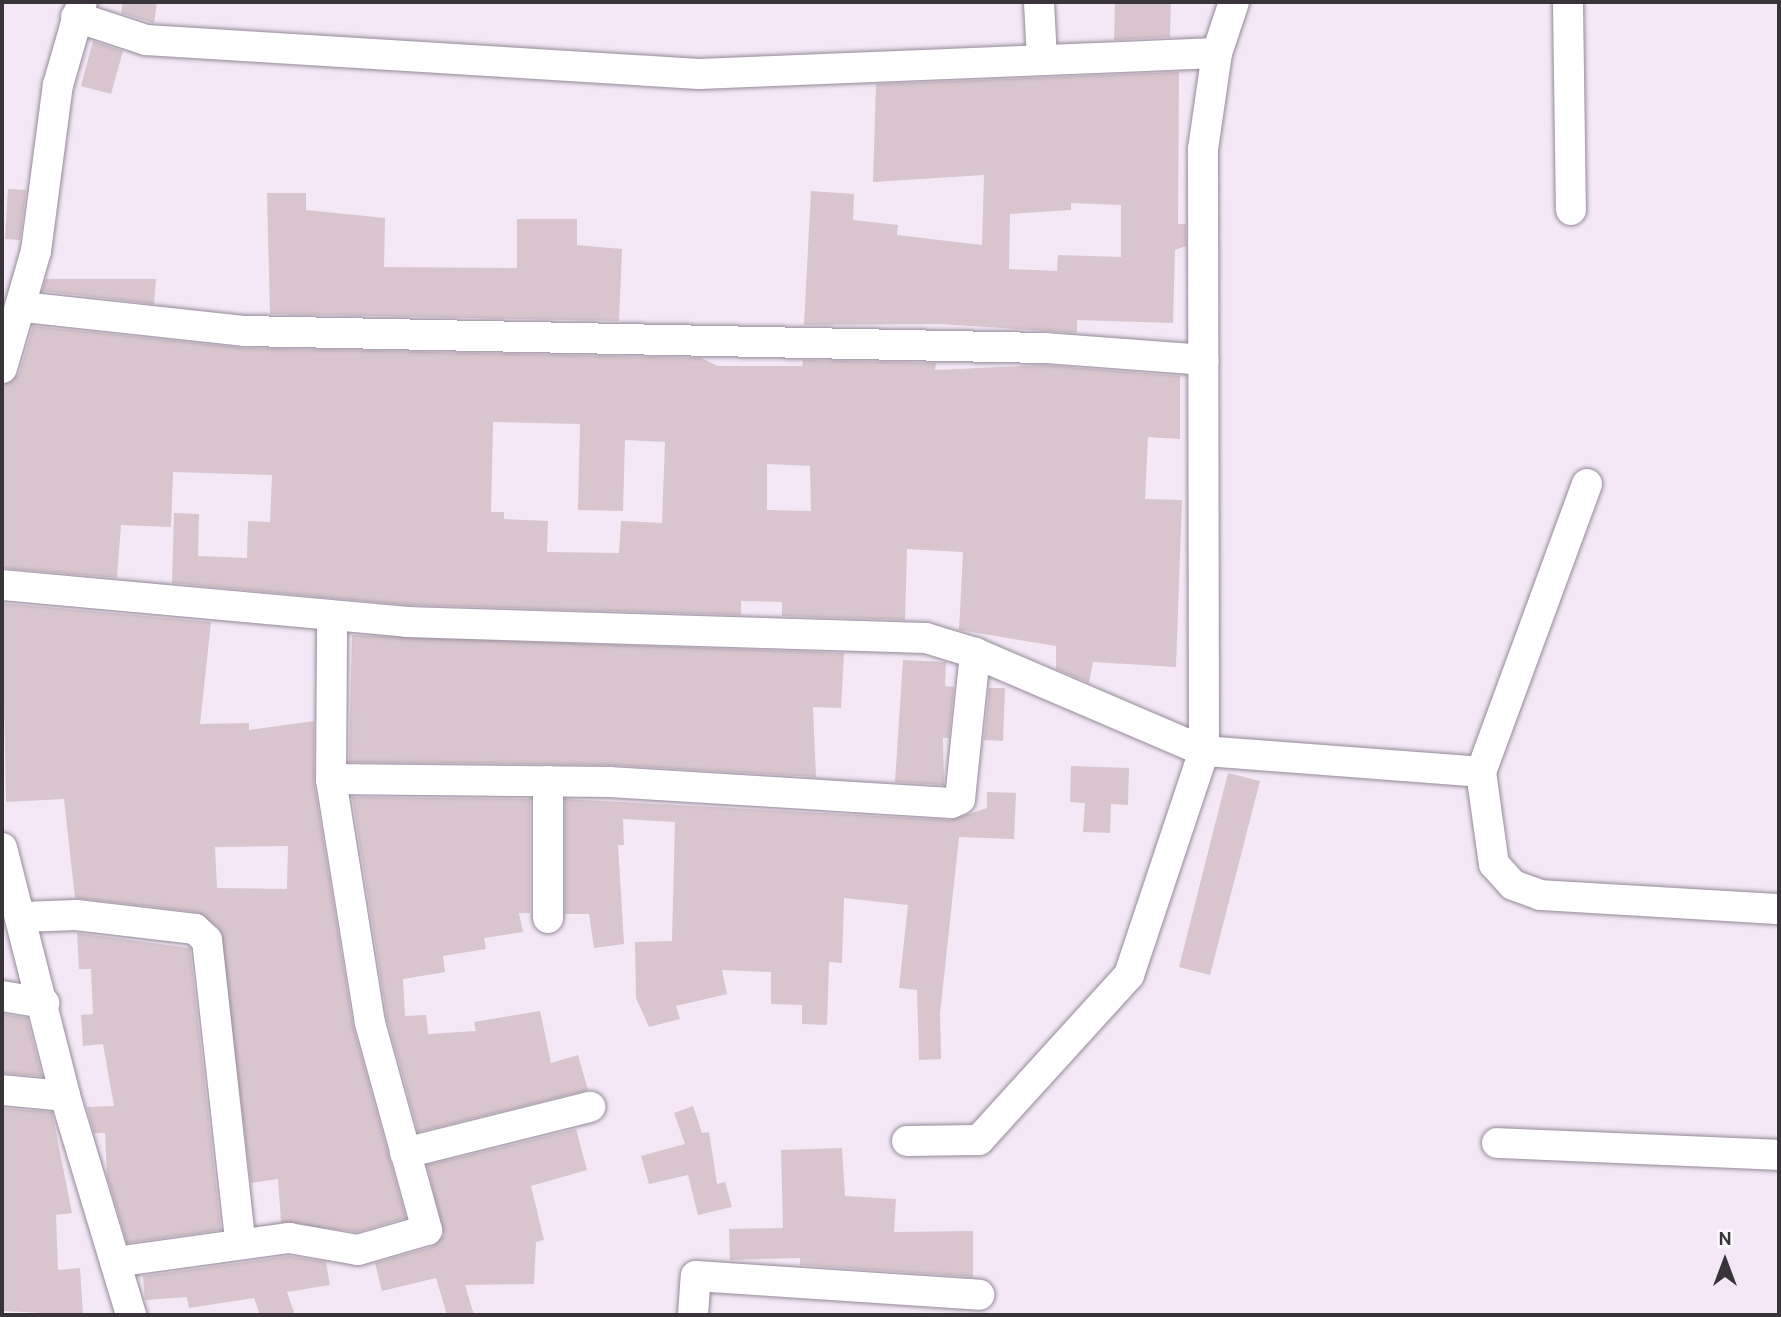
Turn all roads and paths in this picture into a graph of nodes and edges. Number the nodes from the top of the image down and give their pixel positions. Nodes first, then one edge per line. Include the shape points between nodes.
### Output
1 (1038, 2) edge
2 (1234, 2) edge
3 (1568, 2) edge
4 (79, 9) edge
5 (1217, 53) junction
6 (1042, 59) junction
7 (1571, 211) dead end
8 (23, 307) junction
9 (1203, 360) junction
10 (2, 368) edge
11 (1587, 484) dead end
12 (2, 585) edge
13 (332, 616) junction
14 (975, 653) junction
15 (1204, 751) junction
16 (1481, 772) junction
17 (331, 779) junction
18 (548, 781) junction
19 (5, 861) edge
20 (1779, 909) edge
21 (23, 917) junction
22 (548, 918) dead end
23 (2, 996) edge
24 (44, 1003) junction
25 (2, 1090) edge
26 (65, 1097) junction
27 (590, 1107) dead end
28 (907, 1141) dead end
29 (1497, 1143) dead end
30 (405, 1153) junction
31 (1779, 1155) edge
32 (240, 1241) junction
33 (115, 1262) junction
34 (979, 1295) dead end
35 (131, 1315) edge
36 (693, 1315) edge

1 - 6 street
2 - 5 street
3 - 7 street
4 - 6 street via 146,40 699,74
4 - 8 street via 58,85
5 - 6 street
5 - 9 street via 1203,149
8 - 9 street via 245,331 1045,348
8 - 10 street
9 - 15 street
11 - 16 street
12 - 13 street
13 - 14 street via 894,636
13 - 17 street
14 - 15 street
14 - 18 street via 960,799 951,803
15 - 16 street
15 - 28 street via 1129,975 979,1140
16 - 20 street via 1494,864 1513,885 1540,895
17 - 18 street
17 - 30 street via 370,1023
18 - 22 street
19 - 21 street
21 - 24 street
21 - 32 street via 76,915 195,929 207,940
23 - 24 street
24 - 26 street
25 - 26 street
26 - 33 street
27 - 30 street
29 - 31 street
30 - 32 street via 427,1230 358,1250 289,1238
32 - 33 street
33 - 35 street
34 - 36 street via 696,1276

